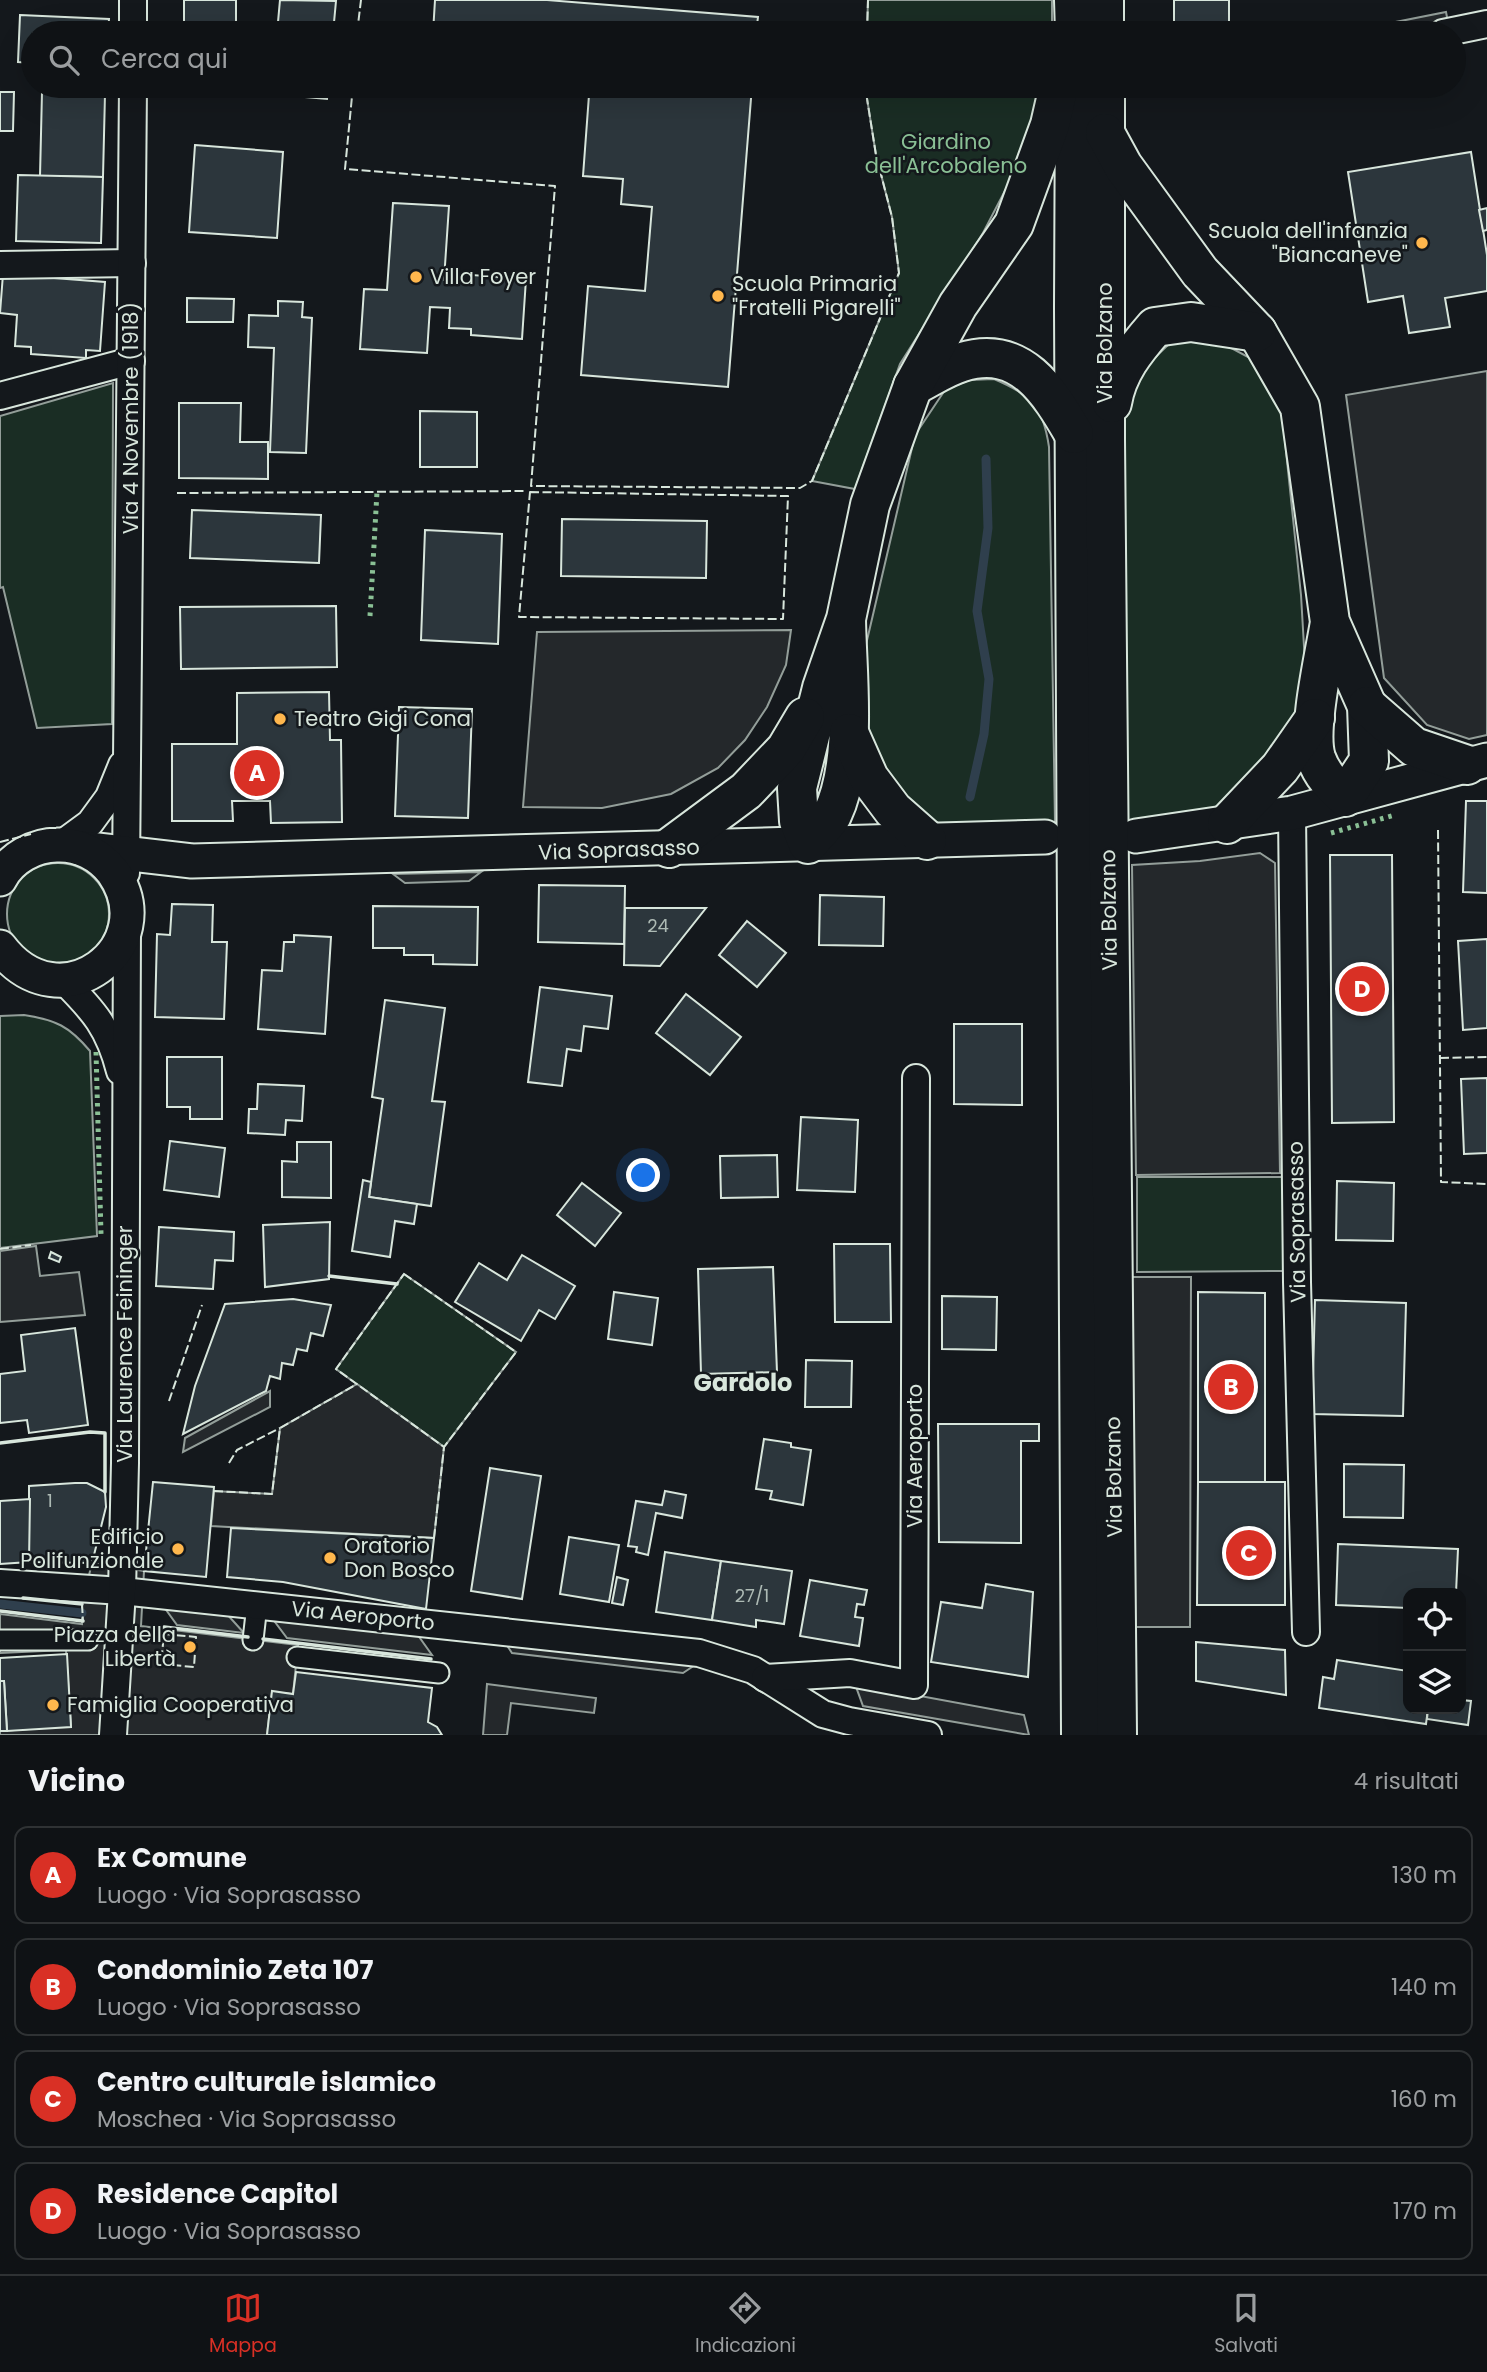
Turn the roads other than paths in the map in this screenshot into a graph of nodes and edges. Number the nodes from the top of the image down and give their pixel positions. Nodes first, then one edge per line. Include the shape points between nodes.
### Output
1 (133, 0) edge
2 (133, 21) edge
3 (1487, 24) edge
4 (1466, 28) edge
5 (133, 98) edge
6 (1056, 98) edge
7 (1075, 98) edge
8 (1105, 98) edge
9 (1105, 132) junction
10 (132, 263) junction
11 (0, 265) edge
12 (1257, 332) junction
13 (131, 361) junction
14 (913, 386) junction
15 (0, 396) edge
16 (1090, 437) junction
17 (846, 618) junction
18 (1330, 622) junction
19 (822, 688) junction
20 (1367, 706) junction
21 (1315, 718) junction
22 (848, 730) junction
23 (128, 750) junction
24 (1477, 762) edge
25 (1345, 797) junction
26 (1292, 813) junction
27 (1227, 824) junction
28 (1136, 836) dead end
29 (1045, 837) dead end
30 (927, 840) junction
31 (808, 844) junction
32 (70, 847) junction
33 (669, 848) junction
34 (126, 853) junction
35 (192, 862) junction
36 (0, 879) edge
37 (126, 907) junction
38 (0, 947) edge
39 (54, 980) junction
40 (0, 984) edge
41 (916, 1077) dead end
42 (127, 1097) junction
43 (0, 1583) edge
44 (122, 1591) junction
45 (257, 1605) junction
46 (1306, 1632) dead end
47 (0, 1640) edge
48 (88, 1640) dead end
49 (253, 1640) dead end
50 (298, 1657) dead end
51 (439, 1673) dead end
52 (765, 1678) junction
53 (113, 1735) edge
54 (928, 1735) edge
55 (1082, 1735) edge
56 (1116, 1735) edge

1 - 2 street
3 - 4 street
5 - 10 street, Via 4 Novembre (1918)
6 - 14 main road via 1014,224 958,306
7 - 16 main road, Via Bolzano
8 - 9 main road, Via Bolzano
9 - 12 main road via 1123,166 1200,272
9 - 16 main road, Via Bolzano
10 - 11 street
10 - 13 street, Via 4 Novembre (1918)
12 - 16 main road via 1191,322 1156,327 1133,352
12 - 18 main road via 1300,407
13 - 15 street
13 - 23 street, Via 4 Novembre (1918)
14 - 16 main road via 962,362 992,357 1020,366
14 - 17 main road via 870,505
16 - 55 main road, Via Bolzano
16 - 56 main road, Via Bolzano
17 - 19 main road
17 - 22 main road
18 - 20 main road
18 - 21 main road
19 - 31 main road via 797,788 799,821
19 - 33 main road via 786,749 746,791
20 - 24 main road via 1414,747
20 - 25 main road via 1369,761
21 - 25 main road via 1315,757 1326,779
21 - 27 main road via 1280,768
22 - 30 main road via 869,778 894,810
22 - 31 main road via 845,774 831,817
23 - 32 street, Via 4 Novembre (1918) via 108,797
23 - 34 street, Via 4 Novembre (1918)
24 - 25 street
25 - 26 street
26 - 27 street
26 - 46 street, Via Soprasasso
27 - 28 street
29 - 30 street, Via Soprasasso
30 - 31 street, Via Soprasasso
31 - 33 street, Via Soprasasso
32 - 34 street, Via Soprasasso
32 - 36 street, Via Soprasasso via 40,847 20,856
32 - 37 street via 94,855 108,866 118,880
33 - 35 street, Via Soprasasso
34 - 35 street, Via Soprasasso
34 - 37 street, Via 4 Novembre (1918)
35 - 37 street, Via Soprasasso via 159,875
37 - 39 street via 123,935 111,956 76,979
37 - 42 street, Via Laurence Feininger
38 - 39 street via 19,969
39 - 40 street
39 - 42 street, Via Laurence Feininger via 93,1010 106,1030
41 - 52 street, Via Aeroporto via 914,1685 850,1673
42 - 44 street, Via Laurence Feininger
43 - 44 street, Via Aeroporto
44 - 45 street, Via Aeroporto
44 - 53 street
45 - 49 street
45 - 52 street, Via Aeroporto via 699,1653
47 - 48 street
50 - 51 street
52 - 54 street, Via Aeroporto via 823,1714

